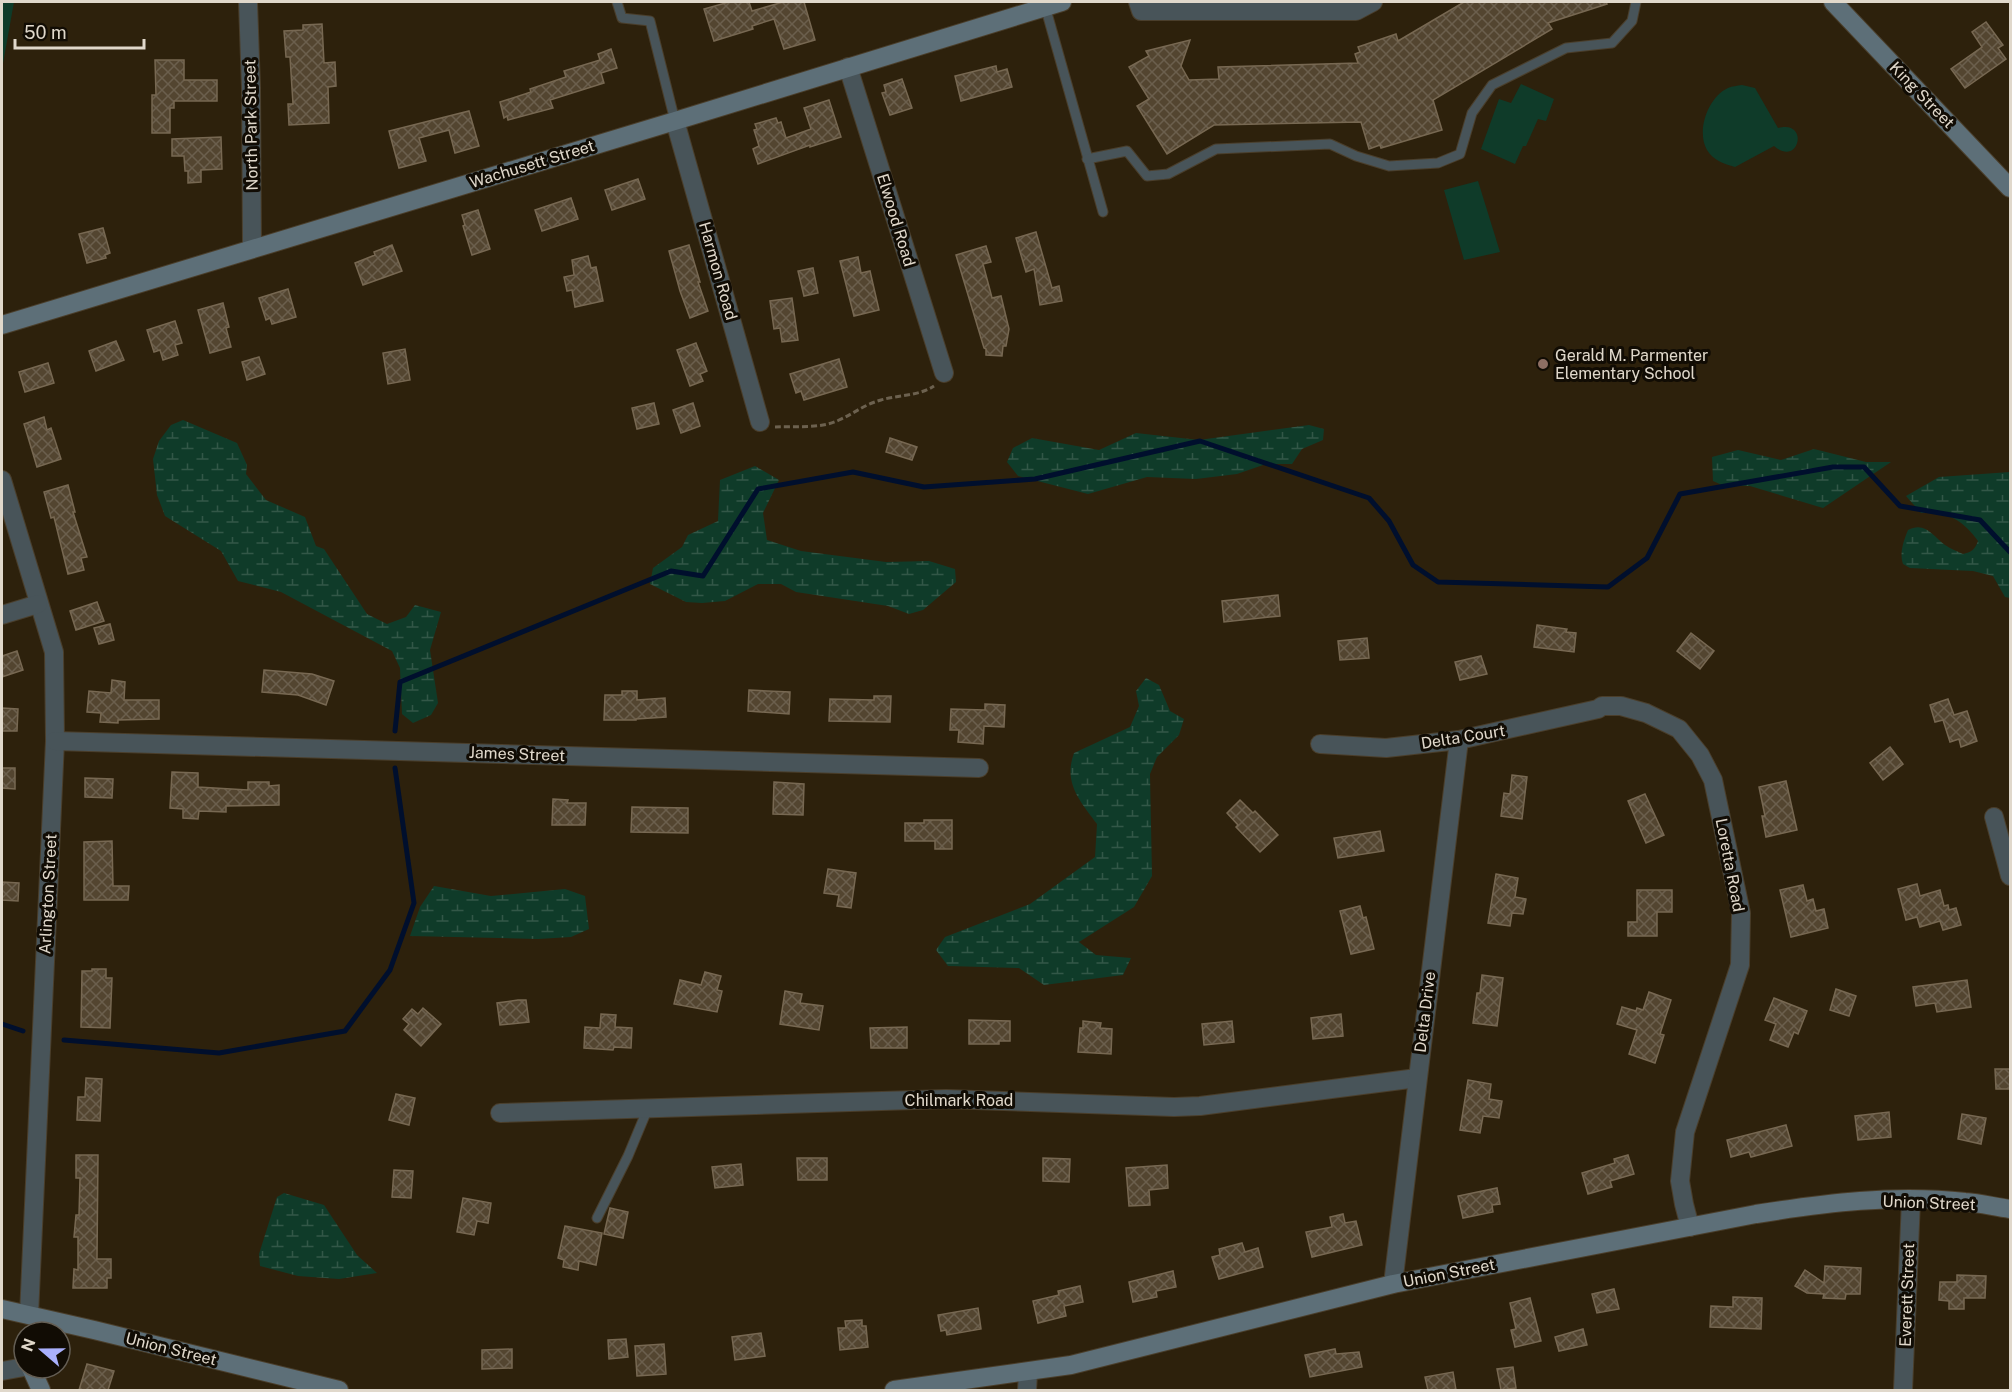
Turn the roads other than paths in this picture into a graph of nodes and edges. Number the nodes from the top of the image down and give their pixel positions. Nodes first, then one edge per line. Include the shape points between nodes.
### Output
1 (248, 2) edge
2 (617, 2) edge
3 (1138, 2) edge
4 (1373, 2) edge
5 (1636, 2) edge
6 (1833, 2) edge
7 (1054, 4) edge
8 (848, 67) junction
9 (675, 121) junction
10 (1087, 159) junction
11 (2010, 188) edge
12 (1103, 213) dead end
13 (252, 249) junction
14 (2, 325) edge
15 (944, 373) road end
16 (760, 422) road end
17 (2, 480) edge
18 (38, 604) junction
19 (2, 615) edge
20 (1602, 706) joint
21 (1459, 740) junction
22 (55, 741) junction
23 (1320, 744) dead end
24 (979, 768) dead end
25 (1994, 817) dead end
26 (2010, 876) edge
27 (1417, 1078) junction
28 (648, 1108) junction
29 (500, 1113) dead end
30 (1911, 1200) junction
31 (2010, 1209) edge
32 (597, 1218) dead end
33 (1690, 1227) junction
34 (1393, 1284) junction
35 (2, 1309) edge
36 (21, 1320) edge
37 (28, 1320) edge
38 (72, 1328) edge
39 (1027, 1382) edge
40 (339, 1390) edge
41 (894, 1390) edge
42 (1903, 1390) edge

1 - 13 street, North Park Street
2 - 9 lane via 622,18 650,21
3 - 4 street via 1141,11 1356,11
5 - 10 lane via 1632,21 1612,43 1566,48 1492,85 1472,113 1460,154 1438,163 1389,166 1330,144 1216,149 1168,174 1147,176 1126,151
6 - 11 main road, King Street
7 - 8 main road, Wachusett Street
7 - 10 lane
8 - 9 main road, Wachusett Street
8 - 15 street, Elwood Road
9 - 13 main road, Wachusett Street
9 - 16 street, Harmon Road
10 - 12 lane
13 - 14 main road, Wachusett Street
17 - 18 street, Arlington Street
18 - 19 street
18 - 22 street, Arlington Street via 54,652
20 - 21 street, Delta Court
20 - 33 street, Loretta Road via 1646,713 1679,729 1700,755 1713,780 1741,913 1740,965 1685,1132 1680,1181
21 - 23 street, Delta Court via 1386,748
21 - 27 street, Delta Drive
22 - 24 street, James Street
22 - 37 street, Arlington Street
25 - 26 street
27 - 28 street, Chilmark Road via 1182,1106 946,1099
27 - 34 street, Delta Drive
28 - 29 street, Chilmark Road
28 - 32 lane
30 - 31 main road, Union Street
30 - 33 main road, Union Street via 1816,1205
30 - 42 street, Everett Street
33 - 34 main road, Union Street
34 - 39 main road, Union Street via 1071,1365
35 - 36 main road, Union Street
38 - 40 main road, Union Street via 94,1330
39 - 41 main road, Union Street

